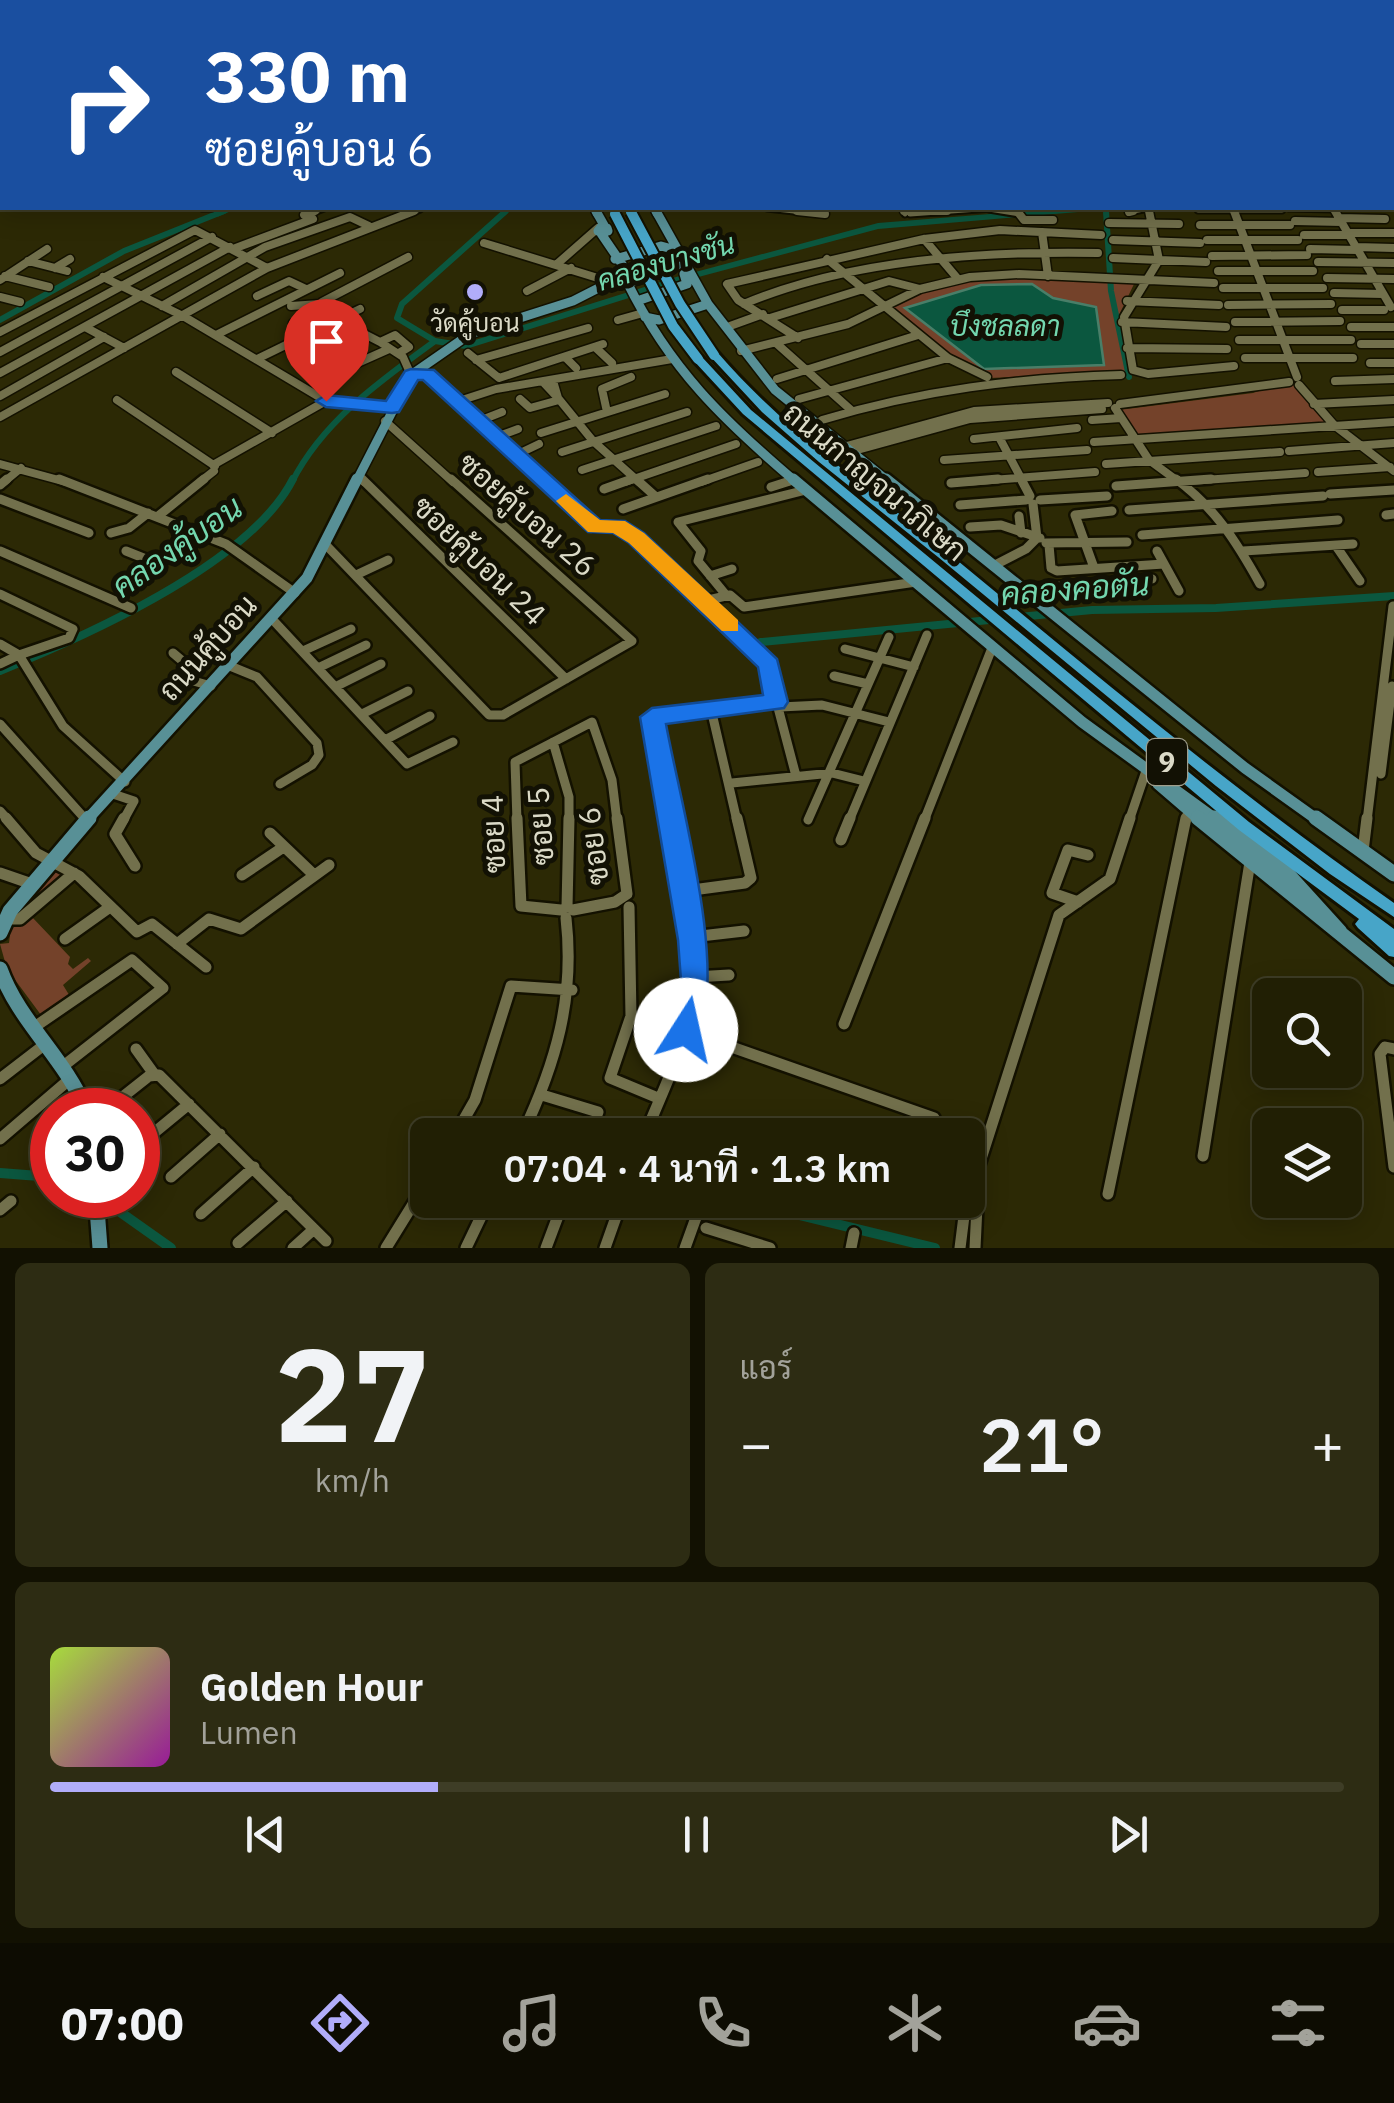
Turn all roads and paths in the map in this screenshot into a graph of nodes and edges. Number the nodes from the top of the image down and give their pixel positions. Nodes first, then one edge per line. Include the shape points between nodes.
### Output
1 (318, 210) edge
2 (417, 210) edge
3 (592, 210) edge
4 (630, 210) edge
5 (652, 210) edge
6 (652, 210) edge
7 (788, 210) edge
8 (903, 210) edge
9 (953, 210) edge
10 (999, 210) edge
11 (1139, 210) edge
12 (1149, 210) edge
13 (1234, 210) edge
14 (1335, 210) edge
15 (614, 211) edge
16 (1129, 212) dead end
17 (825, 214) dead end
18 (304, 215) dead end
19 (313, 218) dead end
20 (1385, 219) dead end
21 (1053, 220) dead end
22 (1340, 220) junction
23 (1110, 223) dead end
24 (1152, 224) junction
25 (1179, 224) dead end
26 (1200, 225) dead end
27 (368, 226) junction
28 (1241, 226) junction
29 (602, 230) junction
30 (1042, 232) junction
31 (1394, 233) edge
32 (1101, 234) dead end
33 (1349, 234) junction
34 (212, 237) junction
35 (924, 239) junction
36 (1113, 240) dead end
37 (1247, 240) junction
38 (1157, 242) junction
39 (484, 243) dead end
40 (662, 246) junction
41 (232, 248) junction
42 (1357, 248) junction
43 (1394, 248) edge
44 (47, 249) dead end
45 (676, 250) junction
46 (1044, 251) junction
47 (1098, 253) dead end
48 (940, 256) junction
49 (1254, 256) junction
50 (249, 257) junction
51 (618, 257) junction
52 (70, 258) dead end
53 (408, 258) dead end
54 (1113, 258) dead end
55 (827, 259) junction
56 (1209, 259) joint
57 (683, 260) junction
58 (1159, 260) junction
59 (28, 261) junction
60 (1318, 262) dead end
61 (1365, 262) junction
62 (1394, 263) edge
63 (564, 266) junction
64 (55, 268) junction
65 (268, 268) junction
66 (670, 270) junction
67 (67, 271) dead end
68 (1261, 271) junction
69 (1313, 271) dead end
70 (1218, 272) dead end
71 (340, 273) dead end
72 (688, 276) junction
73 (846, 276) junction
74 (1048, 276) junction
75 (103, 278) junction
76 (1109, 278) joint
77 (1327, 278) dead end
78 (1, 279) edge
79 (958, 279) junction
80 (1374, 279) junction
81 (1394, 279) edge
82 (629, 280) junction
83 (1144, 280) junction
84 (614, 283) junction
85 (1214, 283) dead end
86 (120, 285) junction
87 (49, 287) dead end
88 (678, 288) junction
89 (1223, 288) dead end
90 (1266, 288) junction
91 (1323, 288) dead end
92 (306, 289) junction
93 (920, 289) junction
94 (526, 291) dead end
95 (700, 292) junction
96 (865, 292) junction
97 (1334, 293) dead end
98 (142, 296) junction
99 (257, 296) dead end
100 (1387, 296) edge
101 (0, 297) edge
102 (636, 299) junction
103 (1127, 301) junction
104 (20, 302) dead end
105 (320, 304) junction
106 (708, 304) junction
107 (744, 304) junction
108 (1332, 304) dead end
109 (1272, 305) junction
110 (162, 306) junction
111 (291, 306) dead end
112 (883, 308) junction
113 (360, 309) dead end
114 (1342, 310) dead end
115 (1391, 310) edge
116 (697, 312) junction
117 (644, 315) junction
118 (183, 316) junction
119 (767, 316) junction
120 (337, 320) junction
121 (618, 320) dead end
122 (658, 320) junction
123 (1340, 321) dead end
124 (1122, 322) junction
125 (1278, 322) junction
126 (293, 323) dead end
127 (85, 326) junction
128 (730, 326) dead end
129 (1351, 327) dead end
130 (1394, 327) edge
131 (588, 328) dead end
132 (0, 332) edge
133 (308, 334) junction
134 (918, 334) junction
135 (216, 335) junction
136 (104, 338) junction
137 (798, 338) junction
138 (464, 340) junction
139 (1240, 340) dead end
140 (1285, 340) junction
141 (1350, 340) dead end
142 (380, 342) junction
143 (661, 343) junction
144 (774, 344) junction
145 (1361, 344) dead end
146 (1374, 344) junction
147 (1394, 344) edge
148 (50, 346) junction
149 (124, 348) junction
150 (524, 348) junction
151 (1128, 348) junction
152 (389, 349) junction
153 (1227, 349) dead end
154 (61, 350) dead end
155 (741, 351) junction
156 (0, 352) edge
157 (468, 353) dead end
158 (401, 356) junction
159 (565, 357) junction
160 (257, 358) junction
161 (948, 358) junction
162 (1245, 358) dead end
163 (1291, 358) junction
164 (1352, 358) dead end
165 (672, 359) junction
166 (476, 360) junction
167 (612, 363) dead end
168 (1370, 363) dead end
169 (1383, 363) junction
170 (1394, 363) edge
171 (1234, 366) dead end
172 (536, 367) junction
173 (576, 368) dead end
174 (344, 369) dead end
175 (807, 369) junction
176 (176, 372) dead end
177 (412, 372) junction
178 (0, 373) edge
179 (1121, 375) dead end
180 (631, 377) dead end
181 (978, 378) junction
182 (777, 379) dead end
183 (1394, 379) edge
184 (1362, 380) junction
185 (1295, 381) junction
186 (1335, 381) dead end
187 (548, 382) junction
188 (830, 390) junction
189 (664, 394) dead end
190 (0, 396) edge
191 (520, 399) dead end
192 (799, 399) dead end
193 (118, 400) dead end
194 (558, 400) junction
195 (1394, 400) edge
196 (326, 401) junction
197 (1376, 401) junction
198 (458, 402) junction
199 (1314, 404) junction
200 (1113, 406) junction
201 (392, 408) junction
202 (851, 410) junction
203 (502, 412) dead end
204 (607, 412) junction
205 (687, 412) dead end
206 (0, 417) edge
207 (1121, 418) junction
208 (822, 420) dead end
209 (1092, 420) dead end
210 (386, 421) junction
211 (479, 421) junction
212 (576, 422) junction
213 (1394, 422) edge
214 (1334, 425) junction
215 (716, 426) dead end
216 (518, 428) dead end
217 (1077, 428) dead end
218 (272, 432) junction
219 (541, 433) dead end
220 (496, 437) junction
221 (1000, 437) junction
222 (974, 439) dead end
223 (1133, 439) junction
224 (593, 442) junction
225 (1394, 443) edge
226 (539, 444) dead end
227 (736, 444) dead end
228 (1359, 444) junction
229 (846, 450) junction
230 (562, 452) dead end
231 (516, 454) junction
232 (1010, 457) junction
233 (614, 459) junction
234 (944, 460) dead end
235 (1149, 460) junction
236 (758, 462) dead end
237 (0, 464) edge
238 (1106, 464) dead end
239 (22, 468) junction
240 (215, 468) junction
241 (1393, 468) edge
242 (582, 470) dead end
243 (1095, 472) dead end
244 (1318, 472) dead end
245 (1306, 473) dead end
246 (359, 477) junction
247 (636, 478) junction
248 (1021, 478) junction
249 (794, 480) junction
250 (1180, 482) junction
251 (952, 483) dead end
252 (0, 485) edge
253 (1116, 486) dead end
254 (771, 487) dead end
255 (604, 489) dead end
256 (806, 490) junction
257 (1394, 490) edge
258 (655, 496) junction
259 (1107, 496) dead end
260 (0, 499) edge
261 (1032, 500) junction
262 (1208, 504) junction
263 (960, 506) dead end
264 (623, 509) dead end
265 (1129, 510) dead end
266 (1112, 511) dead end
267 (152, 515) junction
268 (1019, 516) dead end
269 (1338, 520) dead end
270 (970, 528) dead end
271 (1229, 528) junction
272 (111, 532) dead end
273 (89, 533) dead end
274 (1021, 533) junction
275 (1142, 534) dead end
276 (202, 535) junction
277 (1039, 538) junction
278 (1127, 542) dead end
279 (1083, 544) junction
280 (1354, 544) dead end
281 (326, 545) junction
282 (1049, 545) junction
283 (1336, 546) junction
284 (126, 550) dead end
285 (0, 551) edge
286 (1157, 551) dead end
287 (1244, 551) junction
288 (388, 560) dead end
289 (1164, 564) junction
290 (1093, 565) dead end
291 (993, 566) junction
292 (732, 569) dead end
293 (356, 575) junction
294 (710, 576) junction
295 (1152, 579) dead end
296 (1360, 581) dead end
297 (916, 582) junction
298 (1260, 584) dead end
299 (1180, 591) dead end
300 (1027, 592) junction
301 (0, 594) edge
302 (295, 594) junction
303 (726, 595) junction
304 (704, 602) junction
305 (1393, 606) edge
306 (132, 608) dead end
307 (272, 619) junction
308 (351, 628) dead end
309 (928, 634) dead end
310 (889, 637) dead end
311 (0, 644) edge
312 (366, 645) dead end
313 (845, 648) dead end
314 (992, 648) junction
315 (305, 650) junction
316 (173, 654) dead end
317 (18, 655) junction
318 (881, 658) junction
319 (0, 664) edge
320 (381, 664) dead end
321 (230, 666) junction
322 (320, 667) junction
323 (914, 667) junction
324 (834, 676) dead end
325 (566, 679) junction
326 (868, 684) junction
327 (211, 686) junction
328 (337, 686) junction
329 (1392, 686) edge
330 (408, 692) dead end
331 (778, 705) junction
332 (711, 708) junction
333 (362, 714) junction
334 (854, 714) junction
335 (430, 716) dead end
336 (889, 722) junction
337 (0, 724) edge
338 (1389, 739) edge
339 (385, 740) junction
340 (453, 742) dead end
341 (553, 742) junction
342 (1146, 771) junction
343 (832, 773) junction
344 (1381, 774) dead end
345 (796, 776) junction
346 (864, 781) junction
347 (125, 782) junction
348 (732, 782) junction
349 (280, 784) dead end
350 (112, 794) junction
351 (0, 810) edge
352 (1188, 810) junction
353 (808, 820) dead end
354 (86, 821) junction
355 (270, 833) dead end
356 (841, 840) dead end
357 (282, 848) junction
358 (1363, 854) junction
359 (1088, 856) dead end
360 (50, 861) junction
361 (1250, 862) junction
362 (329, 865) dead end
363 (136, 866) dead end
364 (1280, 868) junction
365 (0, 873) edge
366 (74, 873) junction
367 (1394, 874) edge
368 (242, 875) dead end
369 (314, 875) junction
370 (1265, 876) junction
371 (32, 884) junction
372 (685, 891) junction
373 (1328, 892) junction
374 (1078, 902) junction
375 (110, 907) junction
376 (628, 907) dead end
377 (1394, 908) edge
378 (567, 912) junction
379 (7, 919) junction
380 (744, 931) dead end
381 (1340, 932) junction
382 (0, 933) edge
383 (692, 937) junction
384 (65, 938) dead end
385 (1394, 938) edge
386 (177, 944) junction
387 (1394, 951) edge
388 (206, 967) dead end
389 (0, 969) edge
390 (729, 975) dead end
391 (694, 977) junction
392 (1394, 977) edge
393 (572, 990) junction
394 (844, 1024) dead end
395 (33, 1028) junction
396 (686, 1030) junction
397 (44, 1044) junction
398 (1394, 1048) edge
399 (136, 1049) dead end
400 (67, 1072) junction
401 (154, 1074) junction
402 (0, 1079) edge
403 (75, 1088) edge
404 (135, 1088) edge
405 (542, 1095) junction
406 (658, 1098) junction
407 (189, 1104) junction
408 (465, 1118) edge
409 (530, 1118) edge
410 (596, 1118) edge
411 (651, 1118) edge
412 (934, 1118) dead end
413 (160, 1128) edge
414 (220, 1134) junction
415 (0, 1139) edge
416 (985, 1149) edge
417 (1203, 1156) dead end
418 (254, 1167) junction
419 (1394, 1167) edge
420 (171, 1177) dead end
421 (1108, 1194) dead end
422 (287, 1201) junction
423 (410, 1209) edge
424 (200, 1214) dead end
425 (96, 1218) edge
426 (481, 1218) edge
427 (557, 1218) edge
428 (616, 1218) edge
429 (696, 1218) edge
430 (966, 1218) edge
431 (972, 1218) edge
432 (706, 1228) dead end
433 (314, 1229) junction
434 (854, 1233) dead end
435 (326, 1241) dead end
436 (238, 1243) dead end
437 (95, 1244) edge
438 (293, 1248) edge
439 (386, 1248) edge
440 (466, 1248) edge
441 (546, 1248) edge
442 (605, 1248) edge
443 (686, 1248) edge
444 (770, 1248) edge
445 (851, 1248) edge
446 (960, 1248) edge
447 (976, 1248) edge

1 - 18 street
2 - 27 street
3 - 29 main road
4 - 377 highway, ถนนกาญจนาภิเษก / 9, bridge via 684,313 768,412 1304,848
5 - 40 main road via 666,240
6 - 45 main road
7 - 17 street
8 - 9 street
10 - 21 street
11 - 16 street
12 - 24 street
13 - 28 street
14 - 22 street
15 - 373 highway, ถนนกาญจนาภิเษก / 9, bridge via 660,303 698,360 747,412
19 - 41 street
20 - 22 street
22 - 28 street
22 - 33 street
23 - 24 street
24 - 25 street
24 - 38 street
26 - 28 street
27 - 50 street via 350,217
27 - 65 street
28 - 37 street
29 - 51 main road
29 - 63 street
30 - 32 street
30 - 35 street
30 - 46 street
31 - 33 street
33 - 37 street
33 - 42 street
34 - 41 street
34 - 75 street via 190,231
34 - 86 street
35 - 48 street
35 - 55 street
36 - 38 street
37 - 38 street
37 - 49 street
38 - 58 street
39 - 63 street
40 - 45 main road
40 - 51 main road
41 - 50 street
41 - 98 street
42 - 43 street
42 - 49 street
42 - 61 street
44 - 59 street
45 - 57 main road
46 - 47 street
46 - 48 street
46 - 74 street
48 - 73 street
48 - 79 street
49 - 56 street
49 - 68 street
50 - 65 street
50 - 110 street
51 - 82 main road
52 - 64 street
53 - 105 street
54 - 58 street
55 - 73 street
55 - 107 street via 727,284
56 - 58 street
57 - 66 main road, ถนนคู้บอน
57 - 72 main road
58 - 83 street
59 - 64 street
59 - 78 street
60 - 61 street
61 - 62 street
61 - 80 street
63 - 84 street
63 - 94 street
64 - 67 street
65 - 118 street
66 - 72 main road
66 - 82 main road, ถนนคู้บอน
68 - 69 street
68 - 70 street
68 - 90 street
71 - 92 street
72 - 88 main road
72 - 95 main road
73 - 96 street
73 - 107 street
74 - 76 street
74 - 79 street
75 - 86 street
75 - 132 street
76 - 83 street
77 - 80 street
78 - 87 street
79 - 93 street
80 - 81 street
80 - 100 street
82 - 84 main road, ถนนคู้บอน
82 - 102 main road
82 - 138 main road, ถนนคู้บอน via 551,314
83 - 85 street
83 - 103 street
84 - 138 main road, ถนนคู้บอน
86 - 98 street
86 - 156 street
88 - 95 main road
88 - 102 main road
89 - 90 street
90 - 91 street
90 - 109 street
92 - 99 street via 289,280
92 - 135 street
93 - 96 street via 894,281
93 - 112 street
95 - 106 main road
96 - 112 street
96 - 119 street
97 - 100 street
98 - 110 street
98 - 127 street
100 - 115 street
101 - 104 street
102 - 117 main road
103 - 109 street
103 - 124 street
105 - 111 street
105 - 120 street
106 - 116 main road
106 - 155 main road
107 - 119 street
108 - 109 street
109 - 125 street
110 - 118 street
112 - 134 street
112 - 137 street
113 - 120 street
114 - 115 street
116 - 122 main road
116 - 155 main road
117 - 121 street
117 - 122 main road
117 - 143 main road
118 - 135 street
118 - 149 street
119 - 128 street
119 - 137 street
120 - 133 street
120 - 142 street
122 - 143 main road
123 - 125 street
124 - 125 street
124 - 151 street
125 - 140 street
126 - 133 street
127 - 136 street
127 - 148 street
129 - 130 street
131 - 150 street
133 - 160 street
134 - 161 street
134 - 175 street
135 - 160 street
136 - 149 street
136 - 190 street
137 - 144 street
138 - 177 main road, ถนนคู้บอน
139 - 140 street
140 - 141 street
140 - 163 street
142 - 152 street
142 - 158 street via 395,336 409,347
143 - 165 main road
144 - 155 street
144 - 175 street
145 - 146 street
146 - 147 street
146 - 169 street
148 - 154 street
148 - 178 street
149 - 206 street
150 - 166 street
150 - 172 street
151 - 153 street
151 - 171 street via 1133,370 1141,374
152 - 158 street
152 - 174 street
155 - 229 main road
157 - 166 street
158 - 177 street
159 - 167 street via 599,346
159 - 172 street
159 - 173 street
160 - 196 street
161 - 181 street
161 - 188 street
162 - 163 street
163 - 164 street
163 - 185 street
165 - 187 street
165 - 249 main road via 717,413
166 - 172 street via 499,378
168 - 169 street
169 - 170 street
172 - 187 street
175 - 182 street
175 - 188 street
176 - 218 street
177 - 198 street via 428,374
177 - 201 main road, ถนนคู้บอน
179 - 181 street
180 - 204 street via 602,389
181 - 202 street
183 - 184 street
184 - 186 street
184 - 197 street
185 - 199 street
185 - 200 street
187 - 194 street
187 - 198 street
188 - 192 street
188 - 202 street
189 - 204 street
191 - 194 street via 530,408
193 - 240 street
194 - 212 street
195 - 197 street
196 - 201 street
196 - 218 street
197 - 199 street
198 - 211 street
199 - 214 street
200 - 207 street
200 - 229 street via 970,419
201 - 210 main road, ถนนคู้บอน
202 - 208 street
203 - 211 street
204 - 212 street
205 - 224 street
207 - 209 street
207 - 223 street
210 - 246 main road, ถนนคู้บอน
210 - 325 street, ซอยคู้บอน 26 via 630,638 629,646
211 - 220 street
212 - 219 street
212 - 224 street
213 - 214 street
214 - 223 street
214 - 228 street
215 - 233 street
216 - 220 street
217 - 221 street
218 - 240 street
220 - 231 street
221 - 222 street
221 - 232 street
223 - 232 street
223 - 235 street
224 - 230 street
224 - 233 street
225 - 228 street
226 - 231 street
227 - 247 street
228 - 235 street
228 - 241 street
229 - 291 main road
231 - 304 street via 595,527 617,526 637,538
232 - 234 street
232 - 248 street
233 - 242 street
233 - 247 street
235 - 238 street
235 - 250 street
236 - 258 street
237 - 239 street
239 - 252 street
239 - 267 street
240 - 267 street
241 - 244 street
243 - 248 street
245 - 250 street
246 - 281 main road, ถนนคู้บอน
246 - 325 street, ซอยคู้บอน 24
247 - 255 street
247 - 258 street
248 - 251 street
248 - 261 street
249 - 254 street
249 - 256 main road
250 - 253 street
250 - 262 street
256 - 294 street via 678,522 701,551 698,561
256 - 297 main road
257 - 262 street
258 - 264 street
259 - 261 street
260 - 273 street
261 - 263 street
261 - 277 street
262 - 265 street
262 - 271 street
266 - 279 street via 1075,516
267 - 272 street
267 - 276 street
268 - 274 street
269 - 271 street
270 - 274 street via 1001,525
271 - 275 street
271 - 287 street
274 - 277 street
276 - 284 street via 156,563
276 - 302 street via 226,544
277 - 282 street
277 - 291 street
278 - 279 street
279 - 282 street
279 - 290 street
280 - 283 street
281 - 293 street
281 - 302 main road, ถนนคู้บอน
282 - 289 street via 1057,571
283 - 287 street
283 - 296 street
285 - 306 street
286 - 289 street
287 - 298 street
288 - 293 street
289 - 299 street
291 - 300 main road
292 - 294 street
293 - 325 street via 489,716 503,715
294 - 303 street
295 - 300 street
297 - 303 street via 744,607
297 - 314 main road
300 - 358 main road
301 - 317 street via 74,632
302 - 307 main road, ถนนคู้บอน
303 - 304 street
304 - 331 street via 769,664
305 - 358 street
307 - 315 street
307 - 321 main road, ถนนคู้บอน
308 - 315 street
309 - 323 street
310 - 318 street
311 - 317 street
312 - 322 street
313 - 318 street
314 - 342 main road
314 - 394 street
315 - 322 street
316 - 327 street via 186,664 190,680
317 - 319 street
317 - 347 street via 70,732
318 - 323 street
318 - 326 street
320 - 328 street
321 - 327 main road, ถนนคู้บอน
321 - 349 street via 257,677 317,743 312,765
322 - 328 street
323 - 336 street
324 - 326 street
326 - 334 street
327 - 347 main road, ถนนคู้บอน
328 - 333 street
329 - 338 street
330 - 333 street
331 - 332 street
331 - 334 street via 822,705
331 - 345 street
332 - 348 street
332 - 372 street via 652,717
333 - 339 street
334 - 336 street
334 - 343 street
335 - 339 street
336 - 346 street
337 - 354 street
338 - 344 street
339 - 340 street via 408,764
341 - 378 street, ซอย 5 via 569,797
341 - 378 street, ซอย 4 via 516,762 521,906
341 - 378 street, ซอย 6 via 594,723 612,780 625,876 623,899
342 - 352 main road
342 - 364 main road
342 - 374 street via 1110,879
343 - 345 street
343 - 346 street
343 - 353 street
345 - 348 street
346 - 356 street
347 - 350 main road, ถนนคู้บอน
348 - 372 street via 750,881
350 - 354 main road, ถนนคู้บอน
350 - 363 street via 134,804 115,834
351 - 360 street
352 - 361 main road
352 - 421 street
354 - 360 main road, ถนนคู้บอน
355 - 357 street
357 - 368 street
357 - 369 street
358 - 367 main road
359 - 374 street via 1068,850 1052,893
360 - 366 street
360 - 371 main road, ถนนคู้บอน
361 - 370 main road
361 - 417 street
362 - 369 street
364 - 370 main road via 1286,878 1280,882
364 - 381 main road
365 - 371 street
366 - 375 street
366 - 379 street via 20,918
369 - 386 street via 242,929 209,920
370 - 381 main road
371 - 379 main road, ถนนคู้บอน
372 - 383 street
373 - 385 highway, ถนนกาญจนาภิเษก / 9
373 - 387 highway
374 - 416 street via 1059,915
375 - 384 street
375 - 386 street via 137,932 152,924
376 - 406 street via 635,994 626,1045 610,1078
378 - 393 street, ซอย 5
379 - 382 main road, ถนนคู้บอน
380 - 383 street
381 - 392 main road
383 - 391 street
386 - 388 street
389 - 395 main road
390 - 391 street
391 - 396 street
393 - 405 street
393 - 408 street via 510,986
395 - 397 main road
395 - 400 street via 128,962 136,961 163,988
396 - 406 street
396 - 412 street
397 - 400 main road
397 - 402 street
398 - 419 street via 1380,1054
399 - 401 street
400 - 403 main road
400 - 415 street
401 - 404 street
401 - 407 street
405 - 409 street
405 - 410 street via 598,1112
406 - 411 street
407 - 413 street
407 - 414 street
414 - 418 street
414 - 420 street
418 - 422 street
418 - 424 street
422 - 433 street
422 - 436 street
423 - 439 street
425 - 437 main road
426 - 440 street
427 - 441 street
428 - 442 street
429 - 443 street
430 - 446 street
431 - 447 street
432 - 444 street
433 - 435 street
433 - 438 street
434 - 445 street

